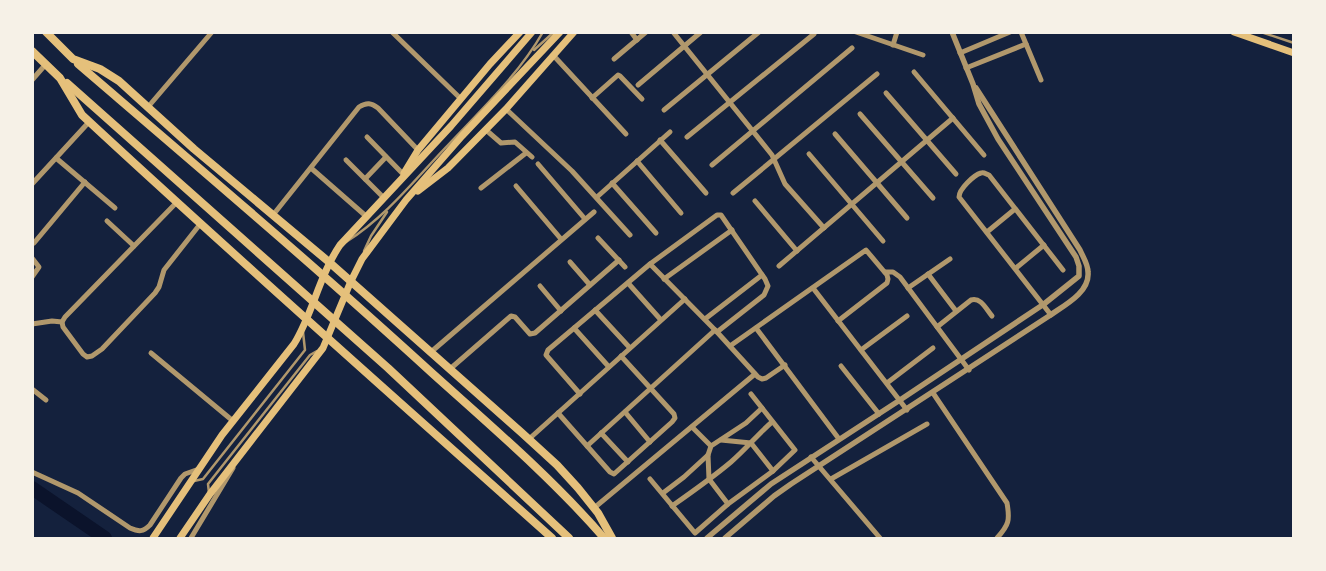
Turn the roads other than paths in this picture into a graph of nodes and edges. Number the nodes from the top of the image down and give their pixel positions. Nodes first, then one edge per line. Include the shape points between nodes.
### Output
1 (46, 32) edge
2 (212, 32) edge
3 (392, 32) edge
4 (520, 32) edge
5 (532, 32) edge
6 (543, 32) edge
7 (554, 32) edge
8 (560, 32) edge
9 (574, 32) edge
10 (631, 32) edge
11 (646, 32) edge
12 (673, 32) edge
13 (701, 32) edge
14 (759, 32) edge
15 (856, 32) edge
16 (897, 32) edge
17 (952, 32) edge
18 (1010, 32) edge
19 (1021, 32) edge
20 (1234, 32) edge
21 (1261, 32) edge
22 (814, 34) edge
23 (637, 40) junction
24 (1294, 43) edge
25 (1026, 44) junction
26 (893, 45) junction
27 (684, 47) junction
28 (852, 48) dead end
29 (32, 51) edge
30 (960, 53) junction
31 (1294, 53) edge
32 (529, 54) junction
33 (553, 55) junction
34 (923, 55) dead end
35 (73, 59) junction
36 (614, 59) dead end
37 (46, 64) junction
38 (966, 68) junction
39 (914, 72) dead end
40 (876, 74) dead end
41 (707, 75) junction
42 (60, 78) junction
43 (32, 80) edge
44 (1041, 80) dead end
45 (973, 84) junction
46 (638, 85) dead end
47 (886, 93) dead end
48 (592, 98) junction
49 (460, 99) junction
50 (642, 99) dead end
51 (729, 103) junction
52 (148, 107) junction
53 (506, 109) junction
54 (664, 110) dead end
55 (860, 114) dead end
56 (953, 118) junction
57 (89, 122) junction
58 (486, 130) junction
59 (752, 131) junction
60 (670, 132) dead end
61 (626, 134) dead end
62 (834, 134) dead end
63 (687, 137) dead end
64 (367, 138) dead end
65 (660, 140) junction
66 (927, 140) junction
67 (418, 150) junction
68 (526, 153) junction
69 (809, 154) dead end
70 (984, 155) dead end
71 (386, 157) junction
72 (532, 157) dead end
73 (56, 158) junction
74 (774, 159) junction
75 (346, 160) dead end
76 (637, 161) junction
77 (902, 162) junction
78 (538, 164) dead end
79 (712, 165) dead end
80 (311, 168) junction
81 (403, 174) junction
82 (956, 174) dead end
83 (365, 179) junction
84 (85, 182) junction
85 (612, 183) junction
86 (877, 183) junction
87 (32, 184) edge
88 (395, 186) junction
89 (516, 186) dead end
90 (481, 188) dead end
91 (706, 193) dead end
92 (733, 193) dead end
93 (597, 197) junction
94 (384, 198) junction
95 (933, 198) dead end
96 (406, 200) junction
97 (755, 201) dead end
98 (178, 202) junction
99 (394, 203) junction
100 (852, 204) junction
101 (115, 208) dead end
102 (1015, 209) junction
103 (594, 212) dead end
104 (681, 213) dead end
105 (273, 215) junction
106 (367, 217) junction
107 (907, 218) dead end
108 (586, 219) junction
109 (107, 221) dead end
110 (201, 223) junction
111 (824, 228) junction
112 (732, 230) junction
113 (988, 232) junction
114 (656, 233) dead end
115 (630, 235) dead end
116 (598, 238) dead end
117 (561, 239) junction
118 (883, 241) dead end
119 (34, 243) dead end
120 (1044, 245) junction
121 (134, 246) junction
122 (339, 247) junction
123 (796, 251) junction
124 (32, 258) edge
125 (950, 258) dead end
126 (619, 260) junction
127 (329, 262) junction
128 (570, 262) dead end
129 (359, 264) junction
130 (650, 264) junction
131 (779, 266) dead end
132 (625, 267) dead end
133 (1016, 268) junction
134 (1063, 270) dead end
135 (885, 272) junction
136 (928, 274) junction
137 (762, 276) junction
138 (32, 277) edge
139 (664, 279) junction
140 (350, 281) junction
141 (628, 282) junction
142 (590, 285) junction
143 (540, 286) dead end
144 (813, 288) junction
145 (908, 288) junction
146 (685, 299) junction
147 (1044, 304) junction
148 (596, 310) junction
149 (561, 311) junction
150 (956, 311) junction
151 (1051, 315) junction
152 (907, 316) dead end
153 (992, 316) dead end
154 (705, 319) junction
155 (306, 320) junction
156 (661, 320) junction
157 (838, 321) junction
158 (62, 322) junction
159 (32, 324) edge
160 (937, 326) junction
161 (574, 328) junction
162 (756, 328) junction
163 (303, 329) junction
164 (716, 331) junction
165 (328, 339) junction
166 (730, 346) junction
167 (323, 348) junction
168 (630, 348) junction
169 (934, 348) dead end
170 (861, 350) junction
171 (431, 352) junction
172 (151, 353) dead end
173 (621, 356) junction
174 (962, 360) junction
175 (785, 365) junction
176 (841, 366) dead end
177 (609, 367) junction
178 (450, 369) junction
179 (968, 370) junction
180 (755, 374) junction
181 (887, 383) junction
182 (651, 388) junction
183 (32, 389) edge
184 (933, 393) junction
185 (580, 394) junction
186 (751, 394) dead end
187 (46, 400) dead end
188 (900, 400) junction
189 (762, 408) junction
190 (907, 410) junction
191 (625, 412) junction
192 (558, 414) junction
193 (879, 414) junction
194 (233, 421) junction
195 (772, 422) junction
196 (927, 424) dead end
197 (692, 426) junction
198 (601, 432) junction
199 (529, 439) junction
200 (839, 439) junction
201 (721, 440) junction
202 (650, 442) junction
203 (751, 443) junction
204 (586, 446) junction
205 (711, 446) junction
206 (241, 455) junction
207 (708, 455) junction
208 (811, 456) junction
209 (628, 462) junction
210 (819, 466) junction
211 (199, 469) junction
212 (773, 471) junction
213 (32, 472) edge
214 (650, 479) dead end
215 (709, 479) junction
216 (831, 479) junction
217 (189, 483) junction
218 (663, 493) junction
219 (207, 497) junction
220 (728, 504) junction
221 (672, 506) junction
222 (594, 508) junction
223 (153, 538) edge
224 (180, 538) edge
225 (191, 538) edge
226 (552, 538) edge
227 (569, 538) edge
228 (604, 538) edge
229 (612, 538) edge
230 (707, 538) edge
231 (725, 538) edge
232 (880, 538) edge
233 (997, 538) edge

1 - 35 highway
2 - 52 street
3 - 49 street
4 - 49 main road
5 - 88 main road
6 - 32 lane
7 - 32 lane
8 - 96 main road
9 - 33 main road
10 - 23 street
11 - 23 street
12 - 27 street
13 - 27 street
14 - 41 street
15 - 26 street
16 - 26 street
17 - 30 street
18 - 30 street
19 - 25 street
20 - 31 main road
21 - 24 lane
22 - 51 street
23 - 36 street
25 - 38 street
25 - 44 street
26 - 34 street
27 - 41 street
27 - 46 street
28 - 59 street
29 - 37 highway
30 - 38 street
32 - 99 lane
33 - 48 street
33 - 53 main road
35 - 52 highway via 100,69 119,81
35 - 228 highway via 405,348 575,506
37 - 42 highway
37 - 43 street
38 - 45 street
39 - 56 street
40 - 74 street
41 - 51 street
41 - 54 street
42 - 57 highway
42 - 227 highway via 388,368
45 - 147 street via 979,104 998,139 1079,266 1079,276
45 - 151 street via 1086,263 1088,273 1083,290
47 - 66 street
48 - 50 street via 618,75
48 - 61 street
49 - 67 main road
51 - 59 street
51 - 63 street
52 - 105 highway
53 - 58 main road
53 - 93 street
55 - 77 street
56 - 66 street
56 - 70 street
57 - 73 street
57 - 98 highway
58 - 68 street via 501,143 515,142
58 - 96 main road via 448,168
59 - 74 street
59 - 79 street
60 - 65 street
62 - 86 street
64 - 71 street
65 - 76 street
65 - 91 street
66 - 77 street
66 - 82 street
67 - 80 street via 378,108 366,103 359,107
67 - 81 main road
68 - 72 street
68 - 90 street
69 - 100 street
71 - 81 street
71 - 83 street
73 - 84 street
73 - 87 street
74 - 92 street
74 - 111 street via 785,184
75 - 83 street
76 - 85 street
76 - 104 street
77 - 86 street
77 - 95 street
78 - 108 street
80 - 105 street
80 - 106 street
81 - 88 main road
83 - 94 street
84 - 101 street
84 - 119 street
85 - 93 street
85 - 114 street
86 - 100 street
86 - 107 street
88 - 94 main road
89 - 117 street
93 - 115 street
94 - 106 main road
96 - 129 main road
97 - 123 street
98 - 110 highway
98 - 121 street
99 - 122 lane
99 - 129 lane via 370,236
100 - 111 street
100 - 118 street
102 - 113 street
102 - 113 street via 989,175 980,173 962,187 960,197
102 - 120 street
103 - 108 street
105 - 127 highway
106 - 122 main road
108 - 117 street
109 - 121 street
110 - 155 highway
110 - 158 street via 164,270 154,293 97,353 83,354
111 - 123 street
112 - 130 street via 724,217 717,216
112 - 137 street
112 - 139 street
113 - 133 street
116 - 126 street
117 - 171 street
120 - 133 street
120 - 134 street
121 - 158 street
122 - 127 main road
123 - 131 street
124 - 138 street via 39,267
125 - 136 street
126 - 132 street
126 - 142 street
127 - 140 highway
127 - 155 main road
128 - 142 street
129 - 140 main road
130 - 139 street
130 - 141 street
133 - 147 street
135 - 144 street via 866,250
135 - 145 street via 896,274
135 - 157 street via 886,283
136 - 145 street
136 - 150 street
137 - 154 street
137 - 164 street via 768,286 767,291
139 - 146 street
140 - 165 main road
140 - 171 highway
141 - 148 street
141 - 156 street
142 - 149 street
143 - 149 street
144 - 157 street
144 - 162 street
145 - 160 street
146 - 154 street
146 - 156 street
147 - 151 street
147 - 174 street
148 - 161 street
148 - 168 street
149 - 178 street via 532,334 511,316
150 - 153 street via 975,299
150 - 160 street
151 - 179 street
152 - 170 street
154 - 164 street
155 - 163 main road
155 - 165 highway
156 - 168 street
157 - 170 street
158 - 159 street
160 - 174 street
161 - 177 street
161 - 185 street via 546,353
162 - 166 street
162 - 175 street
163 - 194 main road
163 - 217 lane via 305,350 203,479
164 - 166 street
164 - 182 street
165 - 167 main road
165 - 226 highway
166 - 180 street
167 - 206 main road
167 - 219 lane via 310,355 220,467 208,484
168 - 173 street
169 - 181 street
170 - 181 street
171 - 178 highway
172 - 194 street
173 - 177 street
173 - 182 street
174 - 179 street
174 - 188 street
175 - 180 street via 766,378
175 - 200 street
176 - 193 street
177 - 185 street
178 - 199 highway
179 - 184 street
180 - 197 street
181 - 188 street
182 - 191 street
182 - 202 street via 675,418
183 - 187 street
184 - 190 street
184 - 233 street via 1007,503 1010,517 1007,528
185 - 192 street
186 - 189 street
188 - 190 street
188 - 193 street
189 - 195 street
189 - 201 street
190 - 210 street
191 - 198 street
191 - 202 street
192 - 199 street
192 - 204 street
193 - 200 street
194 - 211 main road
195 - 203 street
195 - 212 street via 795,450
196 - 216 street
197 - 205 street
197 - 222 street
198 - 204 street
198 - 209 street
199 - 222 highway via 568,476
200 - 208 street
201 - 203 street
201 - 205 street
202 - 209 street
203 - 212 street
203 - 215 street
204 - 209 street via 614,474
205 - 207 street
206 - 219 main road
206 - 225 street
207 - 215 street
207 - 218 street
208 - 210 street
208 - 230 street via 771,484
210 - 216 street
210 - 231 street via 774,496
211 - 213 street via 181,478 150,525 139,532 78,493
211 - 217 main road
212 - 220 street
214 - 218 street
215 - 220 street
215 - 221 street
216 - 232 street
217 - 223 main road
218 - 221 street
219 - 224 main road
220 - 221 street via 695,533
222 - 229 highway

